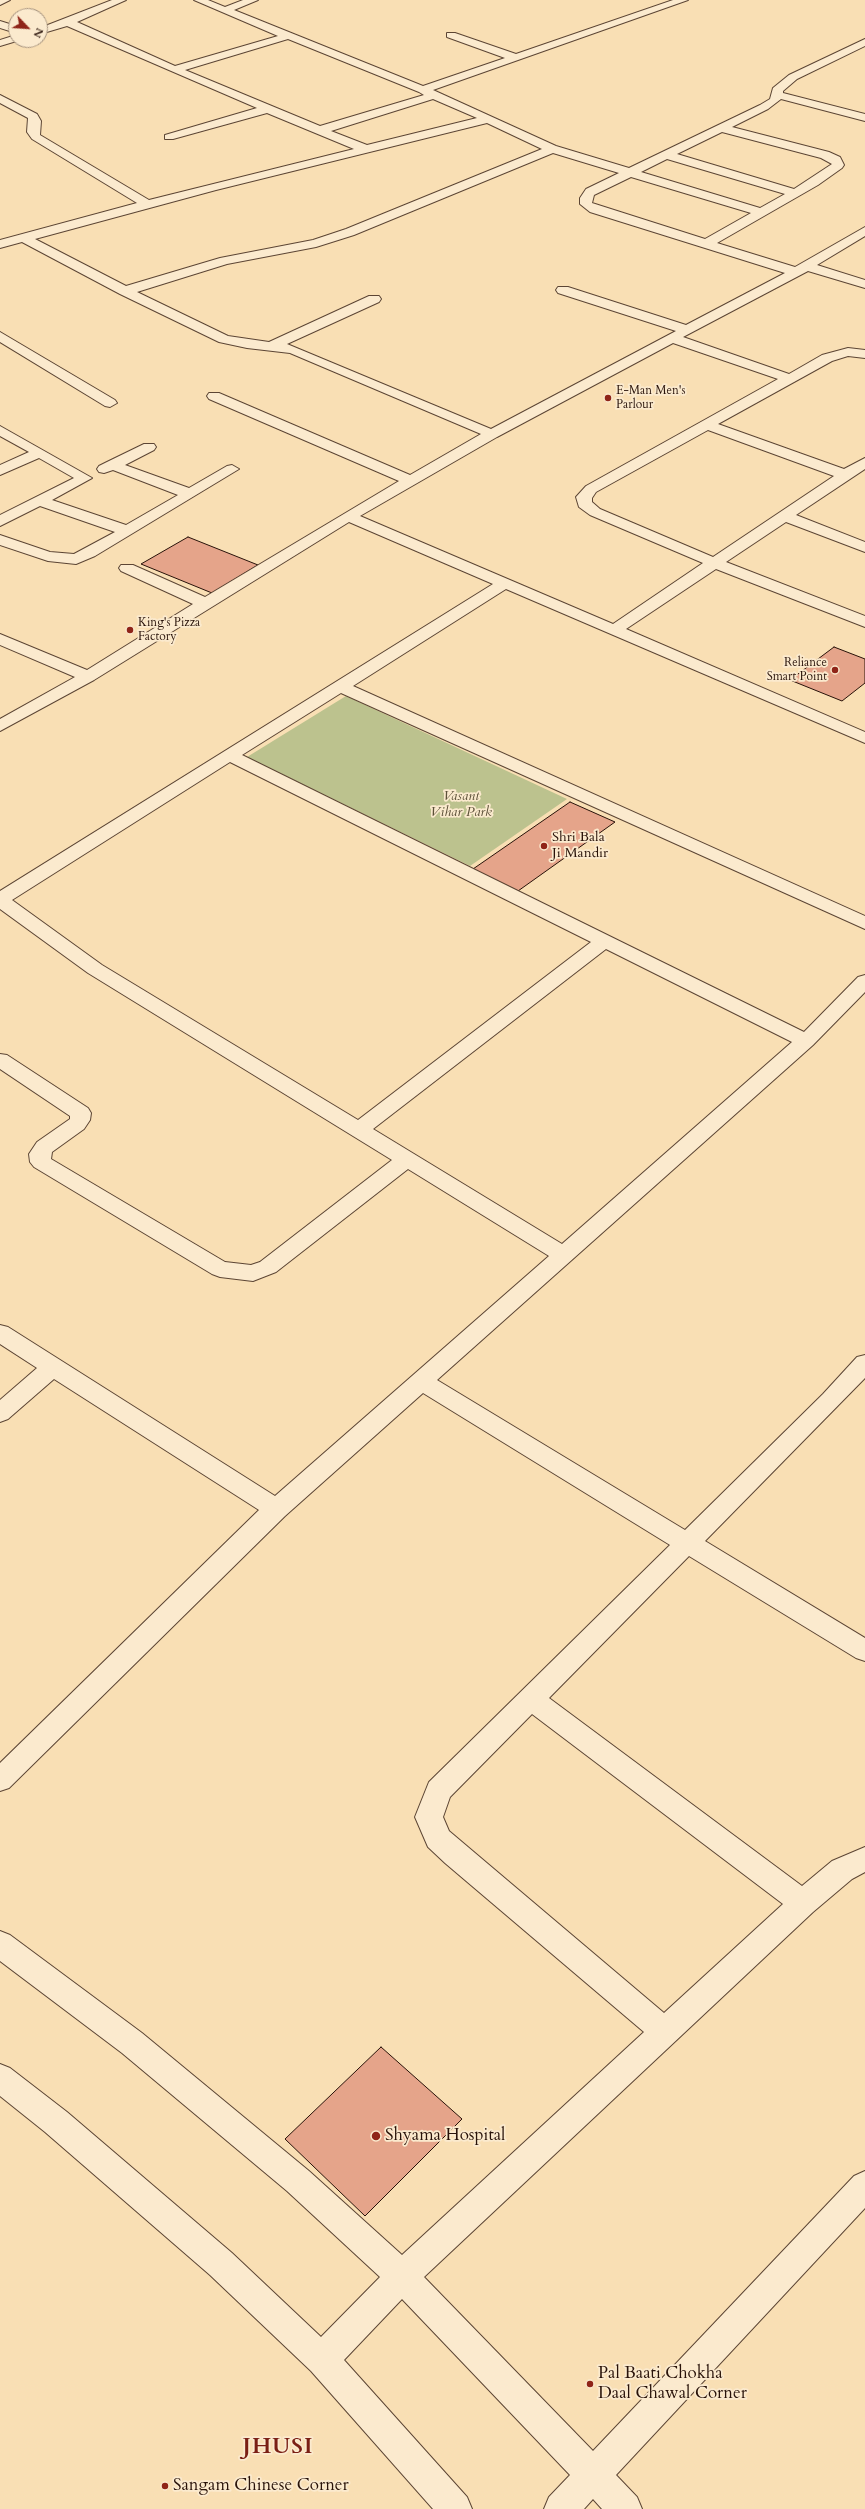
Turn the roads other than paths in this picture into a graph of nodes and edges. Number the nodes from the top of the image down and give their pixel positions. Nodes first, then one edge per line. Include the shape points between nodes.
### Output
1 (5, 0) edge
2 (121, 0) edge
3 (199, 0) edge
4 (253, 0) edge
5 (683, 0) edge
6 (0, 2) edge
7 (225, 10) junction
8 (68, 22) junction
9 (48, 28) edge
10 (451, 35) dead end
11 (288, 36) junction
12 (865, 42) edge
13 (516, 58) junction
14 (174, 70) junction
15 (428, 93) junction
16 (778, 95) junction
17 (0, 98) edge
18 (268, 109) junction
19 (865, 118) edge
20 (488, 119) junction
21 (721, 128) junction
22 (321, 130) junction
23 (169, 138) dead end
24 (365, 149) junction
25 (552, 149) junction
26 (667, 155) junction
27 (630, 173) junction
28 (795, 193) junction
29 (149, 205) junction
30 (761, 212) junction
31 (865, 231) edge
32 (24, 238) junction
33 (0, 244) edge
34 (706, 244) junction
35 (801, 269) junction
36 (865, 284) edge
37 (563, 290) dead end
38 (125, 291) junction
39 (374, 299) dead end
40 (688, 330) junction
41 (0, 336) edge
42 (672, 338) junction
43 (273, 345) junction
44 (865, 354) edge
45 (791, 379) junction
46 (214, 396) dead end
47 (110, 403) dead end
48 (707, 425) junction
49 (0, 430) edge
50 (492, 434) junction
51 (149, 447) dead end
52 (39, 453) junction
53 (865, 462) edge
54 (112, 465) junction
55 (232, 469) dead end
56 (0, 471) edge
57 (846, 475) junction
58 (85, 478) junction
59 (410, 480) junction
60 (190, 494) junction
61 (39, 501) junction
62 (348, 516) junction
63 (785, 516) junction
64 (0, 521) edge
65 (127, 531) junction
66 (0, 540) edge
67 (865, 547) edge
68 (715, 563) junction
69 (127, 568) dead end
70 (504, 583) junction
71 (206, 604) junction
72 (865, 622) edge
73 (614, 630) junction
74 (0, 639) edge
75 (88, 676) junction
76 (340, 686) junction
77 (0, 726) edge
78 (865, 738) edge
79 (229, 755) junction
80 (0, 900) edge
81 (865, 923) edge
82 (606, 941) junction
83 (865, 981) edge
84 (806, 1040) junction
85 (0, 1060) edge
86 (359, 1130) junction
87 (407, 1159) junction
88 (564, 1255) junction
89 (0, 1333) edge
90 (865, 1363) edge
91 (53, 1367) junction
92 (421, 1381) junction
93 (0, 1413) edge
94 (276, 1509) junction
95 (687, 1543) junction
96 (865, 1651) edge
97 (531, 1699) junction
98 (0, 1780) edge
99 (865, 1859) edge
100 (803, 1903) junction
101 (0, 1944) edge
102 (665, 2032) junction
103 (0, 2078) edge
104 (865, 2186) edge
105 (402, 2276) junction
106 (322, 2360) junction
107 (592, 2473) junction
108 (455, 2509) edge
109 (560, 2509) edge
110 (625, 2509) edge

1 - 6 street
2 - 8 street
3 - 7 street
4 - 7 street
5 - 13 street
7 - 11 street
8 - 9 street
8 - 14 street
10 - 13 street
11 - 14 street
11 - 15 street
12 - 16 street via 793,77 777,90
13 - 15 street
14 - 18 street
15 - 20 street
15 - 22 street
16 - 19 street
16 - 21 street via 764,107
17 - 29 street via 33,116 33,132 36,137
18 - 22 street
18 - 23 street
20 - 24 street
20 - 25 street
21 - 26 street
21 - 28 street via 836,160 838,165 835,169
22 - 24 street
24 - 29 street
25 - 27 street
25 - 38 street via 350,232 316,242 225,261
26 - 27 street
26 - 28 street
27 - 30 street
27 - 34 street via 590,192 586,204 594,209
28 - 30 street
29 - 32 street
30 - 34 street
31 - 35 street
32 - 33 street
32 - 38 street
34 - 35 street
35 - 36 street
35 - 40 street
37 - 40 street
38 - 43 street via 224,339 247,344
39 - 43 street
40 - 42 street
41 - 47 street
42 - 45 street
42 - 50 street
43 - 50 street via 295,350
44 - 45 street via 836,354
45 - 48 street
46 - 59 street
48 - 57 street
48 - 68 street via 591,489 584,497 584,504 595,512
49 - 52 street
50 - 59 street
51 - 54 street
52 - 56 street
52 - 58 street
53 - 57 street
54 - 58 street
54 - 60 street
55 - 60 street
57 - 63 street
58 - 61 street
59 - 62 street
60 - 65 street
61 - 64 street
61 - 65 street
62 - 70 street
62 - 71 street
63 - 67 street
63 - 68 street
65 - 66 street via 76,559 48,556
68 - 72 street
68 - 73 street
69 - 71 street
70 - 73 street
70 - 76 street
71 - 75 street
73 - 78 street
74 - 75 street
75 - 77 street
76 - 79 street
76 - 81 street
79 - 80 street
79 - 82 street
80 - 86 street via 95,969
82 - 84 street
82 - 86 street
83 - 84 street
84 - 88 street
85 - 87 street via 81,1113 76,1124 44,1147 40,1154 41,1162 220,1269 253,1274 268,1267
86 - 87 street
87 - 88 street
88 - 92 street
89 - 91 street
90 - 95 street
91 - 93 street
91 - 94 street
92 - 94 street
92 - 95 street
94 - 98 street
95 - 96 street
95 - 97 street
97 - 100 street
97 - 102 street via 439,1790 429,1817 438,1838 455,1855
99 - 100 street via 842,1870
100 - 102 street
101 - 105 street via 132,2043 298,2181
102 - 105 street
103 - 106 street via 56,2122 221,2264
104 - 107 street
105 - 106 street
105 - 107 street
106 - 108 street
107 - 109 street
107 - 110 street

